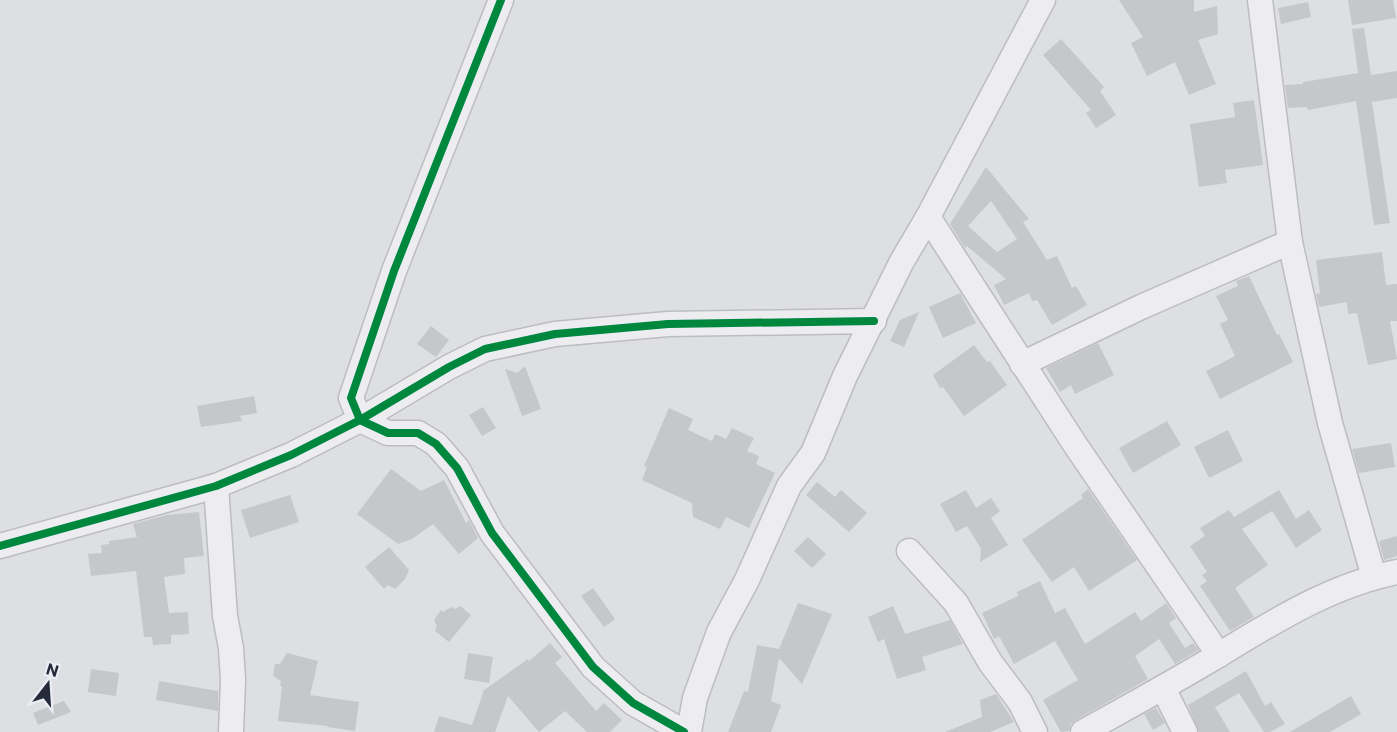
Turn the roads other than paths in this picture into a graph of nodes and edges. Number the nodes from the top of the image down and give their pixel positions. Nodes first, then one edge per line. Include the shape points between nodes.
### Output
1 (501, 0) edge
2 (1043, 0) edge
3 (1260, 0) edge
4 (928, 218) junction
5 (1290, 242) junction
6 (874, 321) junction
7 (1022, 364) junction
8 (360, 420) junction
9 (216, 486) junction
10 (0, 546) edge
11 (909, 551) dead end
12 (1386, 575) edge
13 (1219, 655) junction
14 (1163, 688) junction
15 (231, 732) edge
16 (684, 732) edge
17 (689, 732) edge
18 (1035, 732) edge
19 (1083, 732) edge
20 (1185, 732) edge

1 - 8 street via 390,281 351,398
2 - 4 street
3 - 5 street
4 - 6 street via 901,263
4 - 7 street
5 - 7 street
5 - 12 street via 1330,423
6 - 8 street via 668,324 555,334 485,350
6 - 17 street via 845,376 813,453 789,486 747,580 718,632 695,698
7 - 13 street
8 - 9 street via 291,455
8 - 16 street via 388,433 418,433 436,444 457,468 492,533 593,667 633,703
9 - 10 street
9 - 15 street via 233,680
11 - 18 street via 956,603
12 - 13 street via 1318,598
13 - 14 street
14 - 19 street
14 - 20 street

